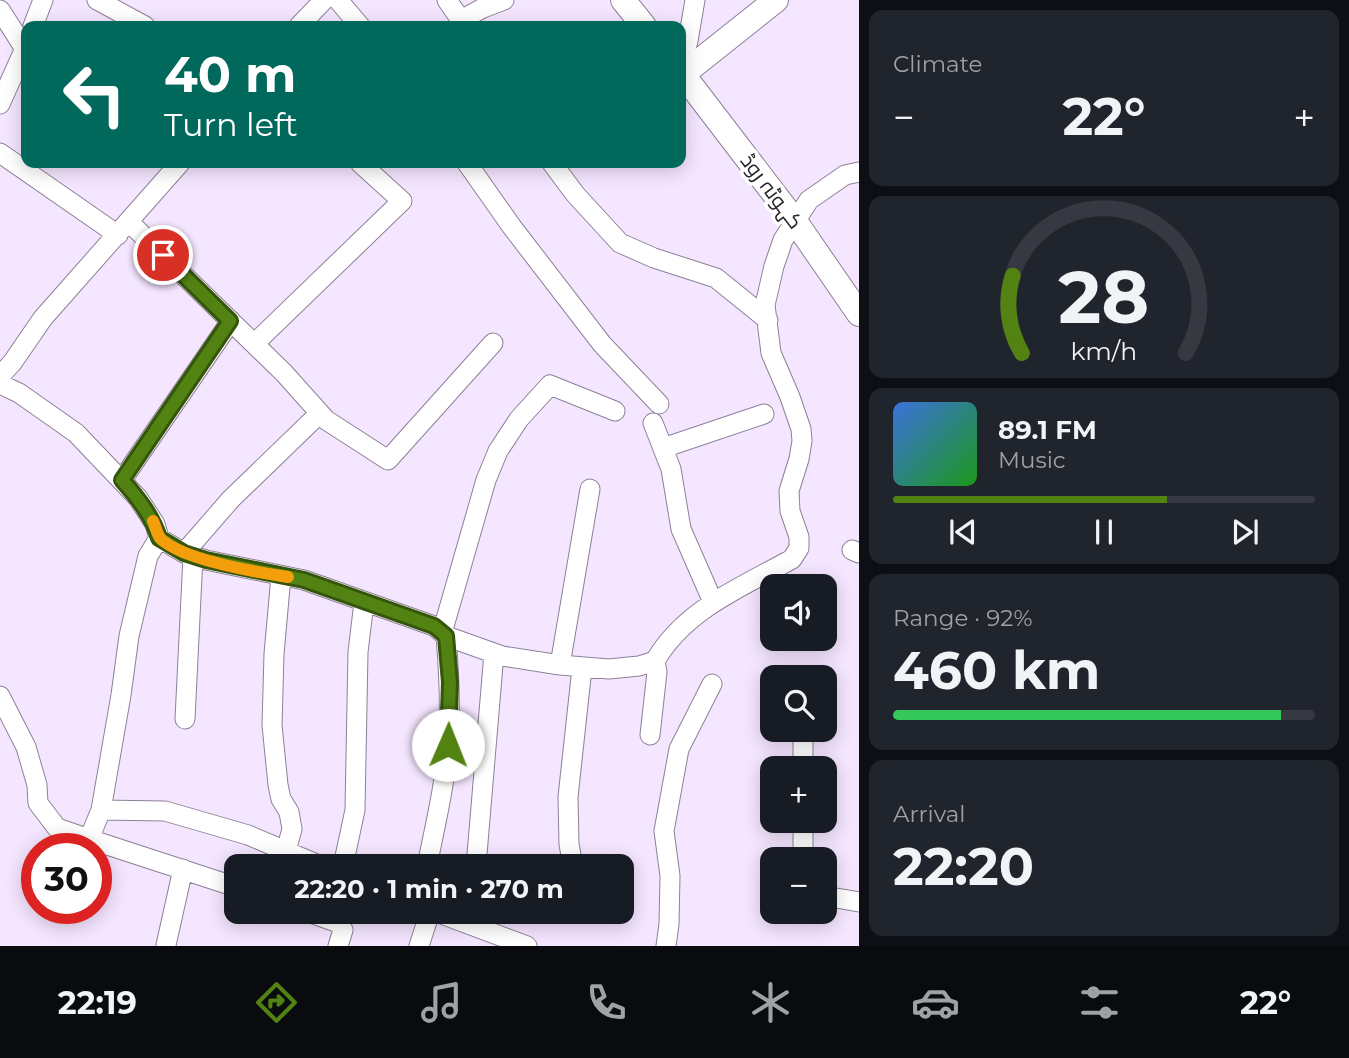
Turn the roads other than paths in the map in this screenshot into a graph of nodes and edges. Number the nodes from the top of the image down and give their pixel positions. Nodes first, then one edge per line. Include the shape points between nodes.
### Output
1 (43, 0) edge
2 (97, 0) edge
3 (338, 0) edge
4 (447, 0) edge
5 (504, 0) edge
6 (623, 0) edge
7 (695, 0) edge
8 (776, 0) edge
9 (315, 3) edge
10 (0, 10) edge
11 (35, 21) edge
12 (136, 21) edge
13 (302, 21) edge
14 (356, 21) edge
15 (462, 21) edge
16 (466, 21) edge
17 (640, 21) edge
18 (21, 41) edge
19 (686, 49) edge
20 (21, 59) edge
21 (686, 66) edge
22 (686, 77) edge
23 (0, 104) edge
24 (0, 153) edge
25 (21, 166) edge
26 (25, 168) edge
27 (176, 168) edge
28 (366, 168) edge
29 (471, 168) edge
30 (556, 168) edge
31 (859, 172) edge
32 (795, 221) junction
33 (123, 228) junction
34 (859, 314) edge
35 (768, 320) junction
36 (230, 321) junction
37 (493, 343) dead end
38 (254, 344) junction
39 (0, 376) edge
40 (0, 384) edge
41 (615, 411) dead end
42 (320, 413) junction
43 (764, 414) dead end
44 (663, 449) junction
45 (122, 480) junction
46 (590, 489) dead end
47 (159, 538) junction
48 (189, 555) junction
49 (281, 576) junction
50 (364, 602) junction
51 (713, 602) junction
52 (444, 635) junction
53 (494, 653) junction
54 (654, 661) junction
55 (560, 665) junction
56 (582, 668) junction
57 (712, 684) dead end
58 (0, 696) edge
59 (185, 719) dead end
60 (650, 735) dead end
61 (101, 810) junction
62 (72, 833) edge
63 (91, 833) edge
64 (112, 846) edge
65 (286, 851) junction
66 (293, 854) edge
67 (346, 854) edge
68 (429, 854) edge
69 (478, 854) edge
70 (571, 854) edge
71 (183, 869) junction
72 (224, 883) edge
73 (837, 898) edge
74 (859, 902) edge
75 (341, 924) edge
76 (426, 924) edge
77 (468, 924) edge
78 (166, 945) edge
79 (338, 946) edge
80 (419, 946) edge
81 (527, 946) edge
82 (666, 946) edge

1 - 11 street
2 - 12 street
3 - 14 street
4 - 15 street
5 - 16 street
6 - 17 main road
7 - 19 street
8 - 21 main road
9 - 13 street
10 - 18 street
20 - 23 street
22 - 32 main road, کہوٹہ روڈ
24 - 25 street
26 - 33 street
27 - 33 street
28 - 38 street via 402,201
29 - 44 street via 656,414
30 - 35 street via 620,243 716,278
31 - 32 street via 845,175 809,200
32 - 34 main road, کہوٹہ روڈ
32 - 35 street via 774,266 765,305
33 - 36 street
33 - 39 street via 43,318
35 - 51 street via 771,353 803,441 789,491 799,548 792,559
36 - 38 street
36 - 45 street
37 - 42 street via 388,460
38 - 42 street
40 - 45 street via 76,433
41 - 52 street via 550,385 519,419 486,480
42 - 48 street via 231,499
43 - 44 street
44 - 51 street via 681,529
45 - 47 street via 155,524
46 - 55 street
47 - 48 street
47 - 61 street via 148,556 129,636
48 - 49 street
48 - 59 street
49 - 50 street
49 - 65 street via 272,725 278,785 292,829
50 - 52 street via 434,626
50 - 67 street via 358,652 355,810
51 - 54 street via 683,625
52 - 53 street
52 - 68 street via 450,682 448,745
53 - 55 street
53 - 69 street
54 - 56 street via 609,669
54 - 60 street via 657,672
55 - 56 street
56 - 70 street via 568,797
57 - 82 street via 679,749 664,831 670,876
58 - 62 street via 26,747 38,803 57,828
61 - 63 street
61 - 65 street via 165,811
64 - 71 street
65 - 66 street
71 - 72 street
71 - 78 street
73 - 74 street
75 - 79 street via 344,930
76 - 80 street
77 - 81 street

